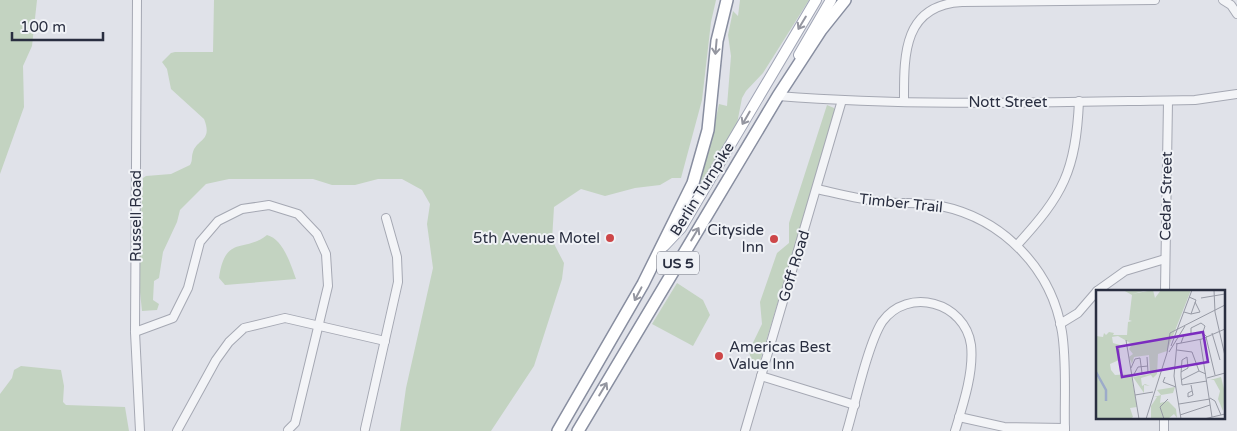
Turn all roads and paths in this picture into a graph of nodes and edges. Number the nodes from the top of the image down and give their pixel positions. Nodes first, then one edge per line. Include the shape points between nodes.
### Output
1 (137, 0) edge
2 (727, 0) edge
3 (816, 0) edge
4 (831, 0) edge
5 (844, 0) edge
6 (1055, 0) edge
7 (1155, 0) edge
8 (1226, 1) edge
9 (1237, 14) edge
10 (760, 94) junction
11 (1237, 94) edge
12 (778, 96) junction
13 (842, 100) junction
14 (1079, 101) junction
15 (1168, 101) junction
16 (904, 102) junction
17 (817, 188) junction
18 (386, 218) dead end
19 (1017, 245) junction
20 (660, 250) junction
21 (1165, 259) junction
22 (1098, 290) edge
23 (1165, 290) edge
24 (1096, 292) edge
25 (1060, 324) junction
26 (318, 326) junction
27 (135, 332) junction
28 (385, 341) junction
29 (761, 376) junction
30 (855, 405) junction
31 (959, 417) junction
32 (1164, 418) edge
33 (365, 429) dead end
34 (1065, 429) edge
35 (288, 430) edge
36 (140, 431) edge
37 (177, 431) edge
38 (558, 431) edge
39 (578, 431) edge
40 (745, 431) edge
41 (848, 431) edge
42 (956, 431) edge
43 (1164, 431) edge

1 - 27 street, Russell Road
2 -> 20 highway, US 5 via 718,36 705,146 687,196
3 -> 10 main road, Berlin Turnpike
4 - 12 main road, Berlin Turnpike via 786,76
5 - 12 highway, US 5
6 - 7 street
6 - 16 street via 957,2 932,10 917,23 907,44
8 - 9 street
10 - 12 main road
10 -> 20 main road, Berlin Turnpike via 681,228
11 - 15 street, Nott Street via 1205,100
12 - 13 street, Nott Street
39 -> 12 highway, Berlin Turnpike / US 5
13 - 16 street, Nott Street
13 - 17 street, Goff Road
14 - 15 street, Nott Street
14 - 16 street, Nott Street
14 - 19 street via 1076,139 1068,174 1051,205
15 - 21 street, Cedar Street
17 - 19 street, Timber Trail via 870,201 928,204 952,209 984,222
17 - 29 street, Goff Road
18 - 28 street via 397,257 398,282
19 - 25 street, Timber Trail via 1046,284
20 -> 38 highway, Berlin Turnpike / US 5
21 - 22 street via 1128,270
21 - 23 street, Cedar Street
24 - 25 street via 1077,314
25 - 34 street, Timber Trail
26 - 27 street via 328,286 326,254 317,234 298,214 269,205 242,209 218,221 200,242 188,288 173,318
26 - 28 street
26 - 35 street via 295,423
26 - 37 street via 285,318 244,328 216,360
27 - 36 street, Russell Road
28 - 33 street
29 - 30 street
29 - 40 street, Goff Road
30 - 31 street via 874,339 883,322 902,306 926,302 952,311 969,336 971,359
30 - 41 street
31 - 34 street via 1012,427
31 - 42 street
32 - 43 street

